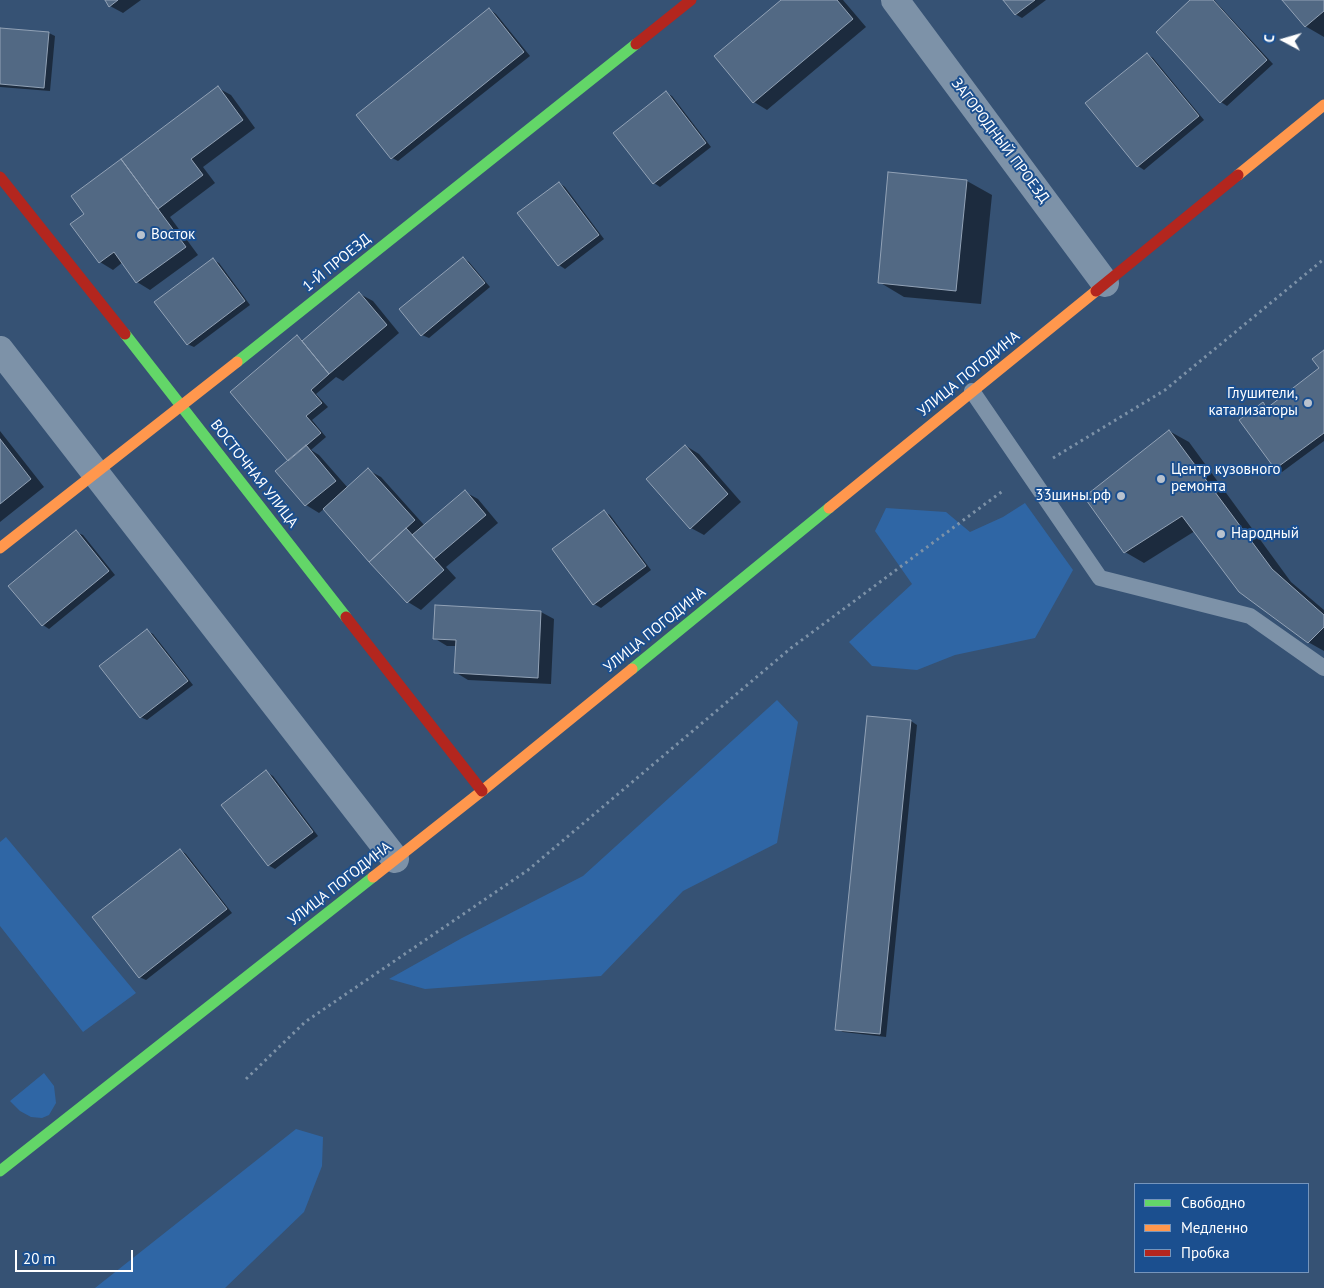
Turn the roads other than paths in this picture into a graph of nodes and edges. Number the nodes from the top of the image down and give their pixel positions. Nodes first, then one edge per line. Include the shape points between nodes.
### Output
1 (691, 0) edge
2 (895, 0) edge
3 (1324, 105) edge
4 (0, 177) edge
5 (1105, 283) junction
6 (0, 350) edge
7 (972, 391) junction
8 (182, 406) junction
9 (96, 473) junction
10 (0, 548) edge
11 (1324, 668) edge
12 (482, 791) junction
13 (396, 859) junction
14 (0, 1171) edge

1 - 8 street, 1-Й ПРОЕЗД
2 - 5 street, ЗАГОРОДНЫЙ ПРОЕЗД
3 - 5 street, УЛИЦА ПОГОДИНА
4 - 8 street, ВОСТОЧНАЯ УЛИЦА
5 - 7 street, УЛИЦА ПОГОДИНА
6 - 9 street
7 - 11 lane via 1100,578 1250,616
7 - 12 street, УЛИЦА ПОГОДИНА
8 - 9 street, 1-Й ПРОЕЗД
8 - 12 street, ВОСТОЧНАЯ УЛИЦА
9 - 10 street, 1-Й ПРОЕЗД
9 - 13 street
12 - 13 street, УЛИЦА ПОГОДИНА
13 - 14 street, УЛИЦА ПОГОДИНА

